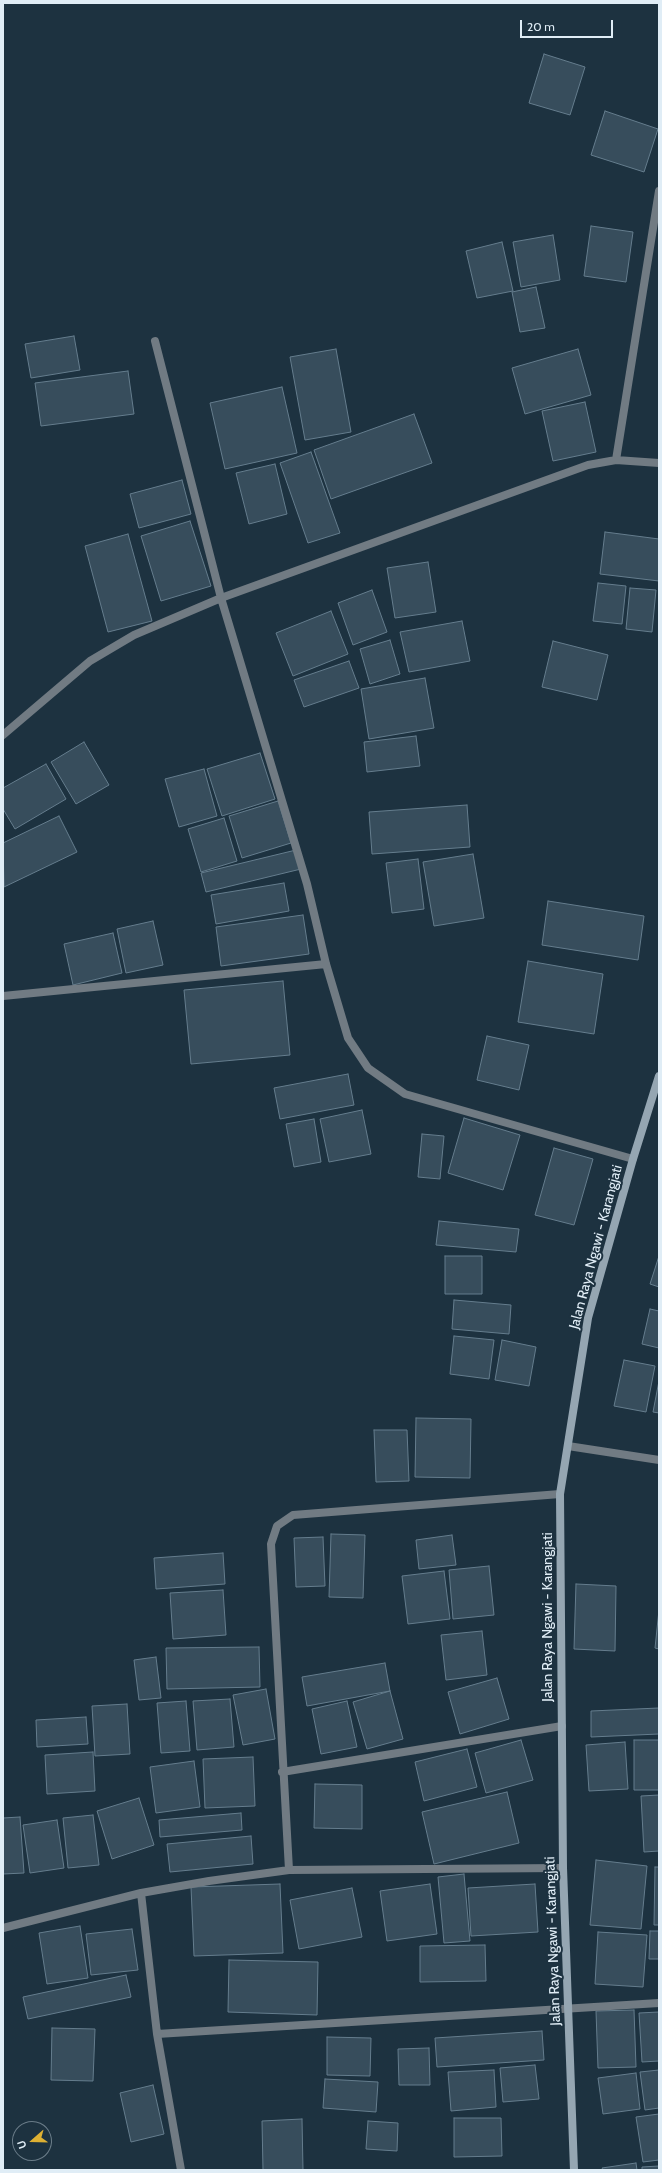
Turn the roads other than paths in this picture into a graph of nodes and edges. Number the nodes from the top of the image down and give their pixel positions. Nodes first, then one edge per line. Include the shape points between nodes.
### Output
1 (659, 191) edge
2 (657, 213) edge
3 (155, 341) dead end
4 (616, 460) junction
5 (659, 463) edge
6 (222, 598) junction
7 (3, 736) edge
8 (326, 964) junction
9 (3, 996) edge
10 (659, 1076) edge
11 (633, 1159) junction
12 (568, 1446) junction
13 (659, 1460) edge
14 (560, 1494) junction
15 (562, 1726) junction
16 (282, 1772) junction
17 (563, 1868) junction
18 (289, 1870) junction
19 (141, 1894) junction
20 (3, 1928) edge
21 (659, 2003) edge
22 (569, 2009) junction
23 (156, 2034) junction
24 (181, 2170) edge
25 (574, 2170) edge

1 - 2 street
2 - 4 street
3 - 6 street
4 - 5 street
4 - 6 street via 588,465
6 - 7 street via 134,635 90,661
6 - 8 street via 306,884
8 - 9 street
8 - 11 street via 348,1038 368,1068 405,1094
10 - 11 street, Jalan Raya Ngawi - Karangjati
11 - 12 street, Jalan Raya Ngawi - Karangjati via 588,1318
12 - 13 street
12 - 14 street, Jalan Raya Ngawi - Karangjati
14 - 15 street, Jalan Raya Ngawi - Karangjati
14 - 16 street via 293,1515 276,1526 271,1544
15 - 16 street
15 - 17 street, Jalan Raya Ngawi - Karangjati
16 - 18 street
17 - 18 street
17 - 22 street, Jalan Raya Ngawi - Karangjati
18 - 19 street
19 - 20 street
19 - 23 street
21 - 22 street
22 - 23 street
22 - 25 street, Jalan Raya Ngawi - Karangjati
23 - 24 street

